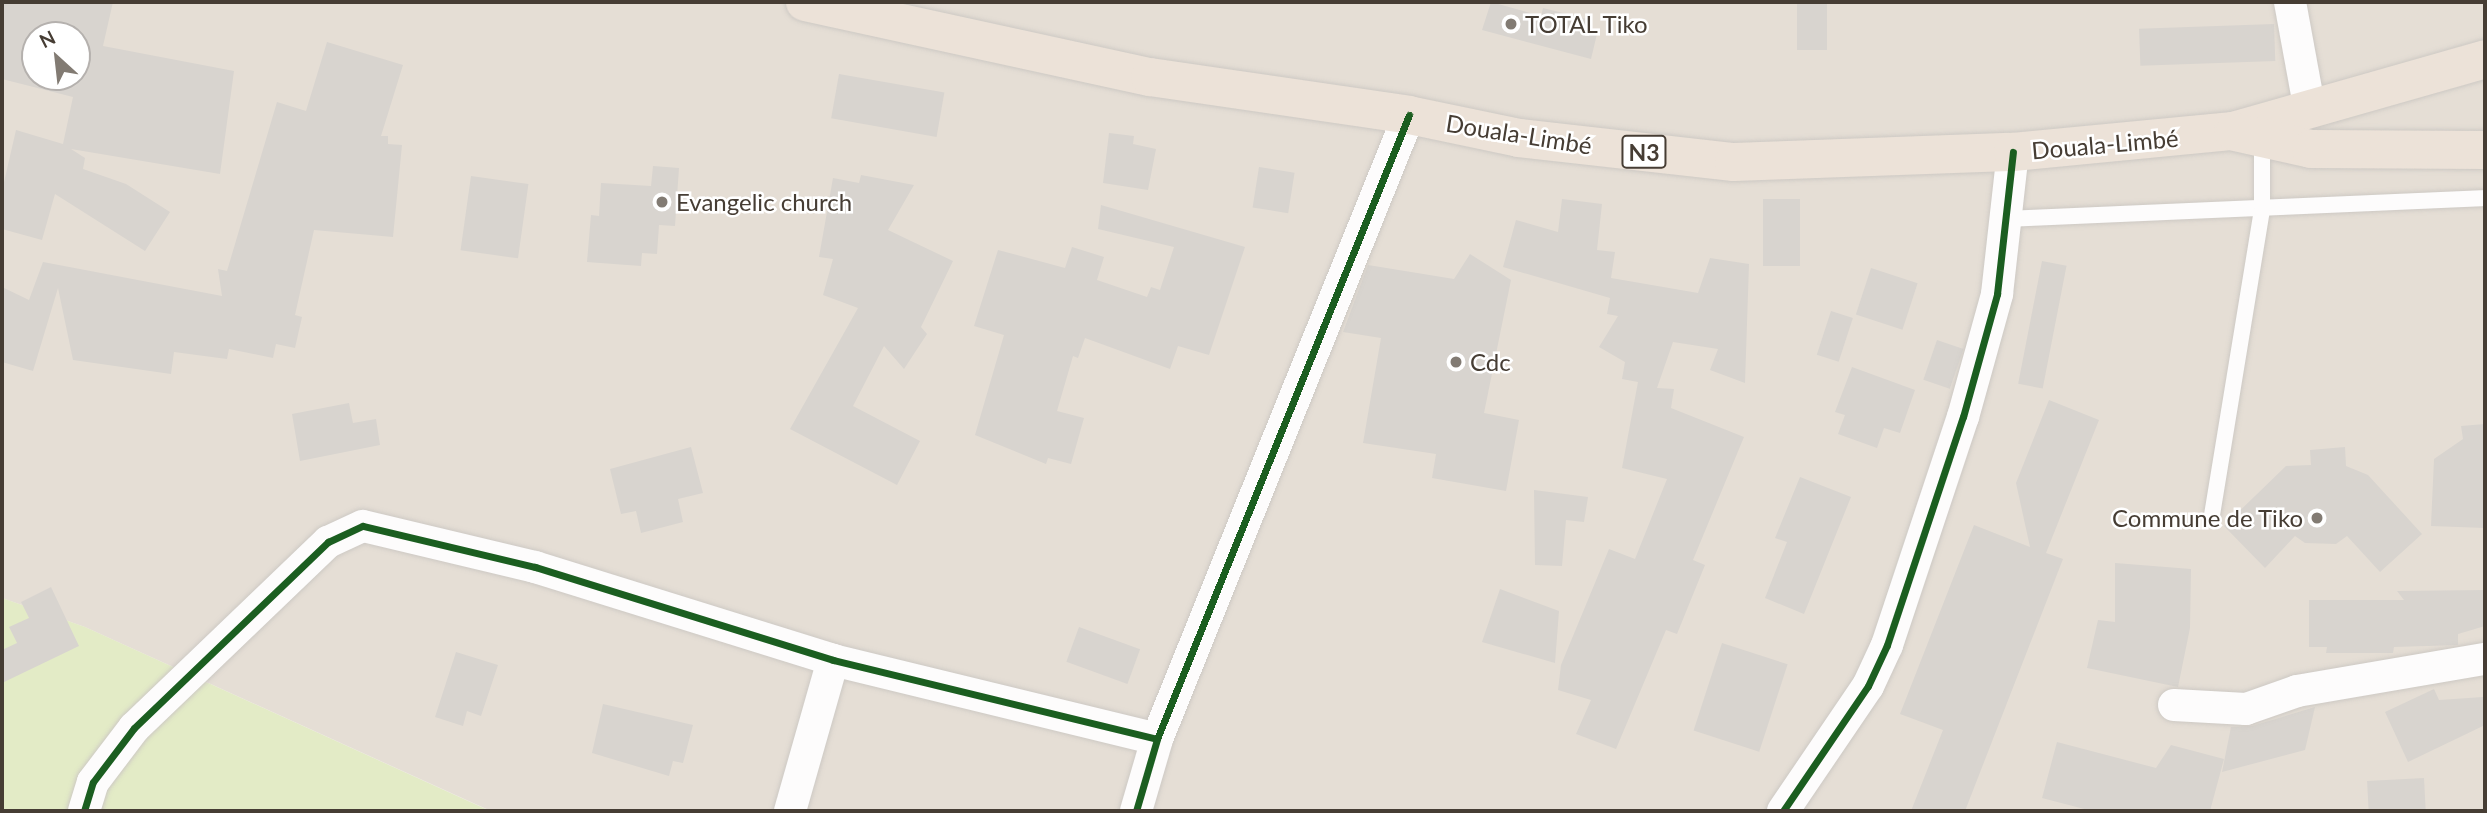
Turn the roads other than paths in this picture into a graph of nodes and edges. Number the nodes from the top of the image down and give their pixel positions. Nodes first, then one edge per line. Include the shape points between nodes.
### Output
1 (805, 2) edge
2 (2290, 2) edge
3 (2485, 59) edge
4 (2310, 111) junction
5 (1409, 115) junction
6 (2247, 134) junction
7 (2485, 150) edge
8 (2012, 152) junction
9 (2485, 198) edge
10 (2262, 208) junction
11 (2008, 219) junction
12 (2211, 515) dead end
13 (2485, 659) edge
14 (833, 660) junction
15 (2174, 705) dead end
16 (1157, 739) junction
17 (84, 811) edge
18 (790, 811) edge
19 (1136, 811) edge
20 (1783, 811) edge

1 - 5 highway, Douala-Limbé / N3 via 1150,77
2 - 4 street
3 - 4 highway, Douala-Limbé / N3
4 - 6 highway, Douala-Limbé / N3
5 - 8 highway, Douala-Limbé / N3 via 1519,138 1734,162
5 - 16 street
6 - 7 highway via 2311,149
6 - 8 highway, Douala-Limbé / N3
6 - 10 lane
8 - 11 street
9 - 10 lane
10 - 11 lane
10 - 12 lane
11 - 20 street via 1997,294 1963,417 1887,645 1868,686
13 - 15 street via 2297,691 2246,709
14 - 16 street
14 - 17 street via 535,567 363,526 328,542 134,728 93,782
14 - 18 street
16 - 19 street

